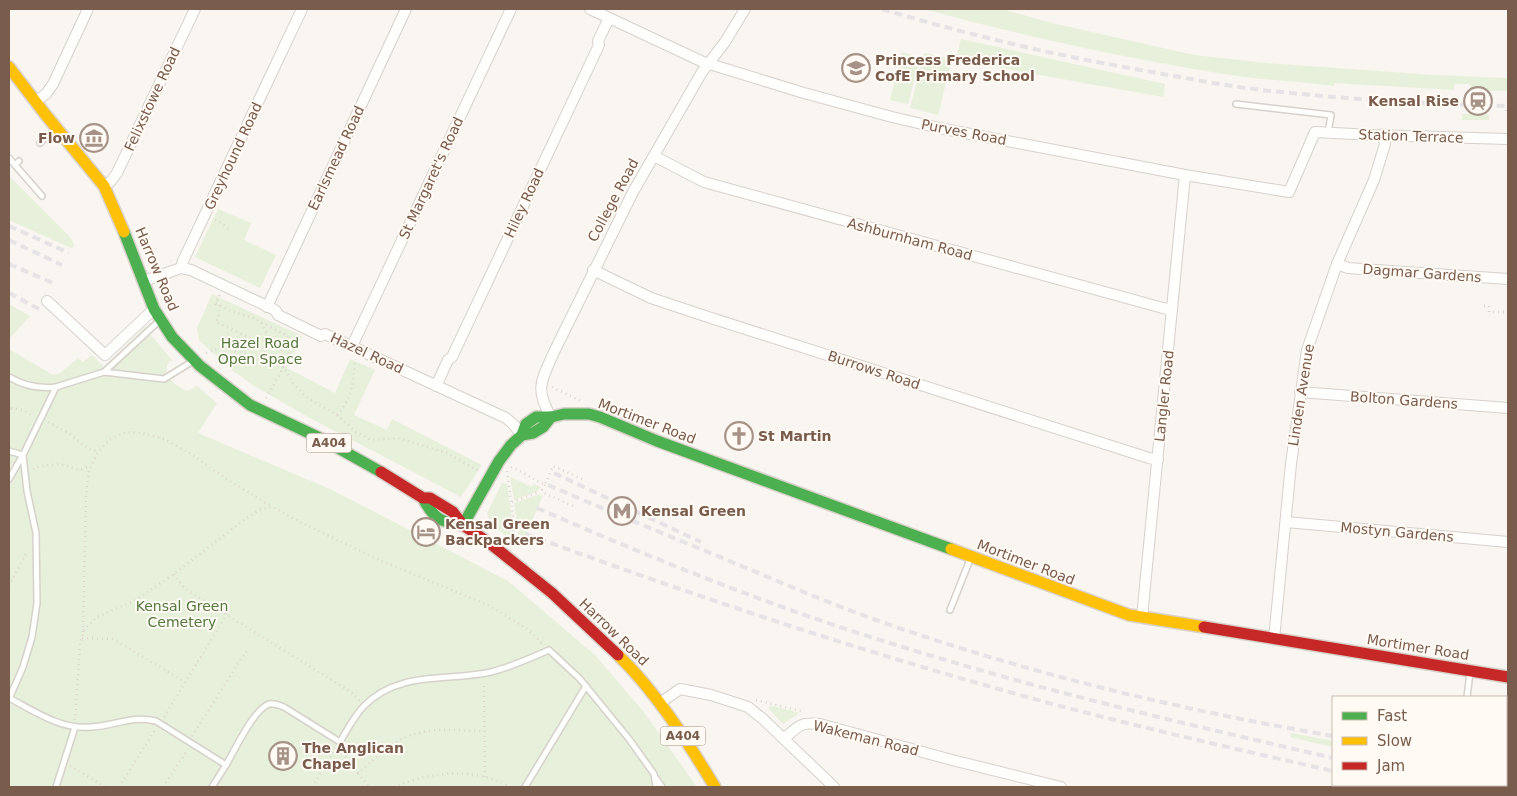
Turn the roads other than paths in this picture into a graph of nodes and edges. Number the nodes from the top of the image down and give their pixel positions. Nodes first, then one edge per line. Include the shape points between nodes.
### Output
1 (88, 9) edge
2 (195, 9) edge
3 (302, 9) edge
4 (406, 9) edge
5 (511, 9) edge
6 (590, 9) edge
7 (745, 9) edge
8 (608, 18) junction
9 (708, 64) junction
10 (9, 67) edge
11 (35, 102) junction
12 (1236, 104) dead end
13 (57, 128) junction
14 (1314, 132) joint
15 (1328, 133) junction
16 (1383, 134) junction
17 (1508, 138) edge
18 (40, 143) dead end
19 (654, 156) junction
20 (9, 158) edge
21 (1185, 174) junction
22 (104, 186) junction
23 (42, 196) dead end
24 (1336, 264) junction
25 (181, 268) junction
26 (593, 270) junction
27 (1508, 279) edge
28 (144, 281) junction
29 (47, 301) dead end
30 (271, 309) junction
31 (1172, 310) junction
32 (158, 314) junction
33 (352, 346) junction
34 (195, 360) junction
35 (104, 372) junction
36 (9, 377) edge
37 (436, 386) junction
38 (56, 387) junction
39 (1300, 392) junction
40 (1508, 408) edge
41 (551, 417) junction
42 (522, 435) junction
43 (9, 451) edge
44 (23, 455) junction
45 (1158, 460) junction
46 (9, 479) edge
47 (1286, 522) junction
48 (463, 525) junction
49 (1508, 542) edge
50 (971, 557) junction
51 (950, 610) dead end
52 (1142, 617) junction
53 (1274, 639) junction
54 (1471, 671) junction
55 (1508, 677) edge
56 (586, 686) junction
57 (1467, 696) edge
58 (9, 698) edge
59 (660, 703) junction
60 (75, 727) junction
61 (784, 739) junction
62 (226, 765) junction
63 (654, 774) junction
64 (56, 787) edge
65 (212, 787) edge
66 (525, 787) edge
67 (656, 787) edge
68 (662, 787) edge
69 (715, 787) edge
70 (834, 787) edge
71 (1061, 787) edge

1 - 11 street via 53,84
2 - 22 street, Felixstowe Road via 118,172
3 - 25 street, Greyhound Road
4 - 30 street, Earlsmead Road
5 - 33 street, St Margaret's Road
6 - 8 street, Purves Road
7 - 9 street, College Road
8 - 9 street, Purves Road
8 - 37 street, Hiley Road via 599,45
9 - 19 street, College Road
9 - 21 street, Purves Road via 939,128
10 - 11 main road, Harrow Road / A404
11 - 13 main road, Harrow Road / A404
12 - 15 lane via 1331,115
13 - 18 lane
13 - 22 main road, Harrow Road / A404
14 - 15 street, Station Terrace
14 - 21 street, Purves Road via 1289,192
15 - 16 street, Station Terrace
16 - 17 street, Station Terrace
16 - 24 street, Linden Avenue via 1385,144 1374,180
19 - 26 street, College Road
19 - 31 street, Ashburnham Road via 704,182
20 - 23 lane via 17,163
21 - 31 street, Langler Road
22 - 28 main road, Harrow Road / A404
24 - 27 street, Dagmar Gardens via 1348,268
24 - 39 street, Linden Avenue via 1311,335
25 - 28 street
25 - 30 street, Hazel Road
26 - 41 street, College Road via 542,382 541,395
26 - 45 street, Burrows Road via 651,298 708,318
28 - 32 main road, Harrow Road / A404
29 - 32 street via 105,355
30 - 33 street, Hazel Road via 321,336 325,334
31 - 45 street, Langler Road
32 - 34 main road, Harrow Road / A404 via 172,337
32 - 35 lane
33 - 37 street, Hazel Road
34 - 35 lane via 164,379
34 - 48 main road, Harrow Road / A404 via 250,405 354,456 423,498 430,513 446,523
35 - 38 lane
36 - 38 lane via 34,388
37 - 42 street, Hazel Road via 506,418
38 - 44 lane
39 - 40 street, Bolton Gardens
39 - 47 street, Linden Avenue
41 - 42 main road via 536,417 526,424
41 - 50 main road, Mortimer Road via 564,414 600,417
42 - 48 main road via 499,461
43 - 44 lane
44 - 46 lane
44 - 58 lane via 36,532 37,603 32,637
45 - 52 street, Langler Road
47 - 49 street, Mostyn Gardens
47 - 53 street, Linden Avenue
48 - 59 main road, Harrow Road / A404 via 552,593 626,663
50 - 51 lane
50 - 52 main road, Mortimer Road
52 - 53 main road, Mortimer Road
53 - 54 main road, Mortimer Road
54 - 55 main road, Mortimer Road
54 - 57 lane
56 - 62 lane via 549,650 492,672 424,679 384,690 358,712 340,742 284,707 270,704 255,716
56 - 63 lane
56 - 66 lane
58 - 60 lane via 52,721
59 - 61 street via 680,689 711,695 748,707
59 - 69 main road, Harrow Road / A404
60 - 62 lane via 146,719 160,724
60 - 64 lane
61 - 70 street
61 - 71 street, Wakeman Road via 807,723 820,724
62 - 65 lane
63 - 67 lane
63 - 68 lane

